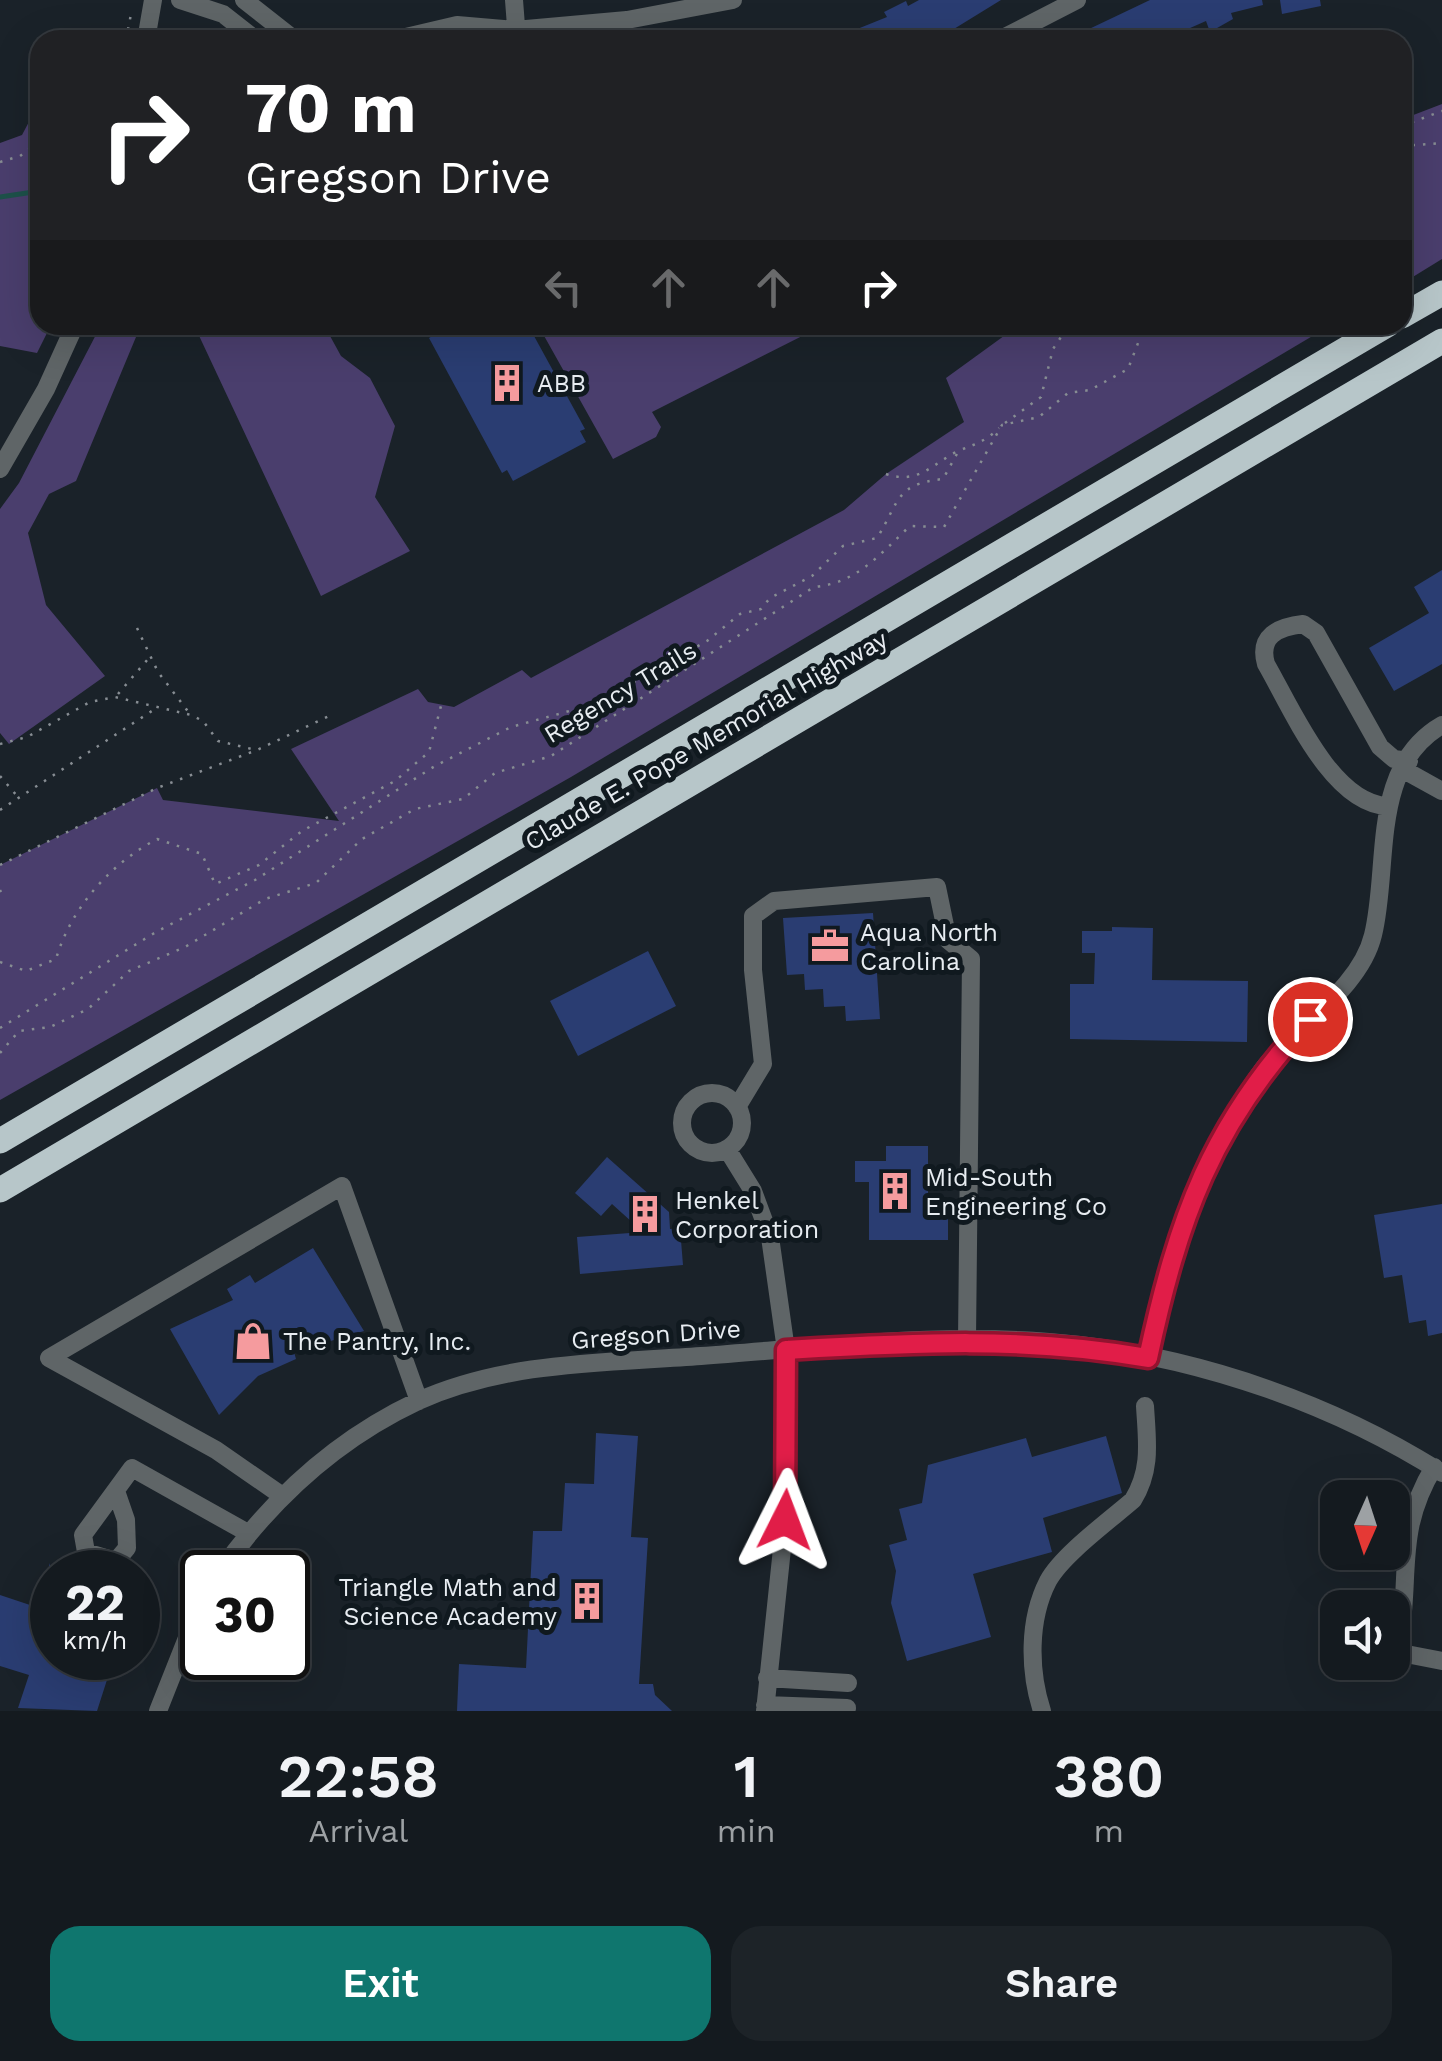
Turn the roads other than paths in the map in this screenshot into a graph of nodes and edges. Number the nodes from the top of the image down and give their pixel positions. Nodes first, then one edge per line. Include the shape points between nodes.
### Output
1 (154, 0) edge
2 (180, 0) edge
3 (244, 0) edge
4 (514, 0) edge
5 (733, 0) edge
6 (1077, 0) edge
7 (666, 6) edge
8 (148, 30) edge
9 (243, 30) edge
10 (281, 30) edge
11 (436, 30) edge
12 (504, 30) edge
13 (516, 30) edge
14 (542, 30) edge
15 (1018, 30) edge
16 (1442, 293) edge
17 (1412, 310) edge
18 (70, 335) edge
19 (1370, 335) edge
20 (1442, 341) edge
21 (3, 462) edge
22 (1442, 725) edge
23 (1406, 765) junction
24 (1442, 791) edge
25 (1387, 806) junction
26 (737, 1107) junction
27 (0, 1141) edge
28 (728, 1149) junction
29 (0, 1190) edge
30 (967, 1340) junction
31 (786, 1350) junction
32 (1148, 1358) junction
33 (419, 1401) junction
34 (1145, 1406) dead end
35 (1438, 1470) edge
36 (117, 1494) dead end
37 (281, 1495) junction
38 (248, 1533) junction
39 (236, 1550) edge
40 (180, 1656) edge
41 (1442, 1661) edge
42 (766, 1678) junction
43 (848, 1683) dead end
44 (765, 1708) edge
45 (847, 1708) dead end
46 (158, 1711) edge
47 (1042, 1711) edge

1 - 8 street
2 - 9 street via 223,14
3 - 10 street
4 - 13 street
5 - 7 street
6 - 15 street
7 - 14 street
11 - 12 street via 490,24
16 - 17 highway
18 - 21 street
19 - 27 highway, Claude E. Pope Memorial Highway
20 - 29 highway, Claude E. Pope Memorial Highway
22 - 23 street
23 - 24 street
23 - 25 street
23 - 25 street via 1380,748 1316,633 1303,624 1267,637 1266,664 1327,768 1346,788
25 - 32 street via 1380,901 1367,952 1264,1068 1222,1133 1186,1212
26 - 28 street via 740,1134
26 - 28 street via 723,1095 704,1094 683,1114 684,1134 698,1149
26 - 30 street via 763,1064 753,916 774,900 937,887 948,940 971,958
28 - 31 street via 770,1236
30 - 31 street, Gregson Drive
30 - 32 street, Gregson Drive via 1080,1345
31 - 33 street, Gregson Drive via 532,1369
31 - 42 street via 785,1520
32 - 35 street, Gregson Drive via 1240,1380 1312,1407
33 - 37 street, Gregson Drive via 326,1456
33 - 37 street via 342,1186 50,1358 216,1450
34 - 47 street via 1149,1461 1143,1484 1049,1579 1035,1627 1032,1679
35 - 41 street via 1406,1532 1396,1652
36 - 38 street via 132,1468
37 - 38 street, Gregson Drive
38 - 39 street, Gregson Drive
40 - 46 street
42 - 43 street
42 - 44 street
44 - 45 street

